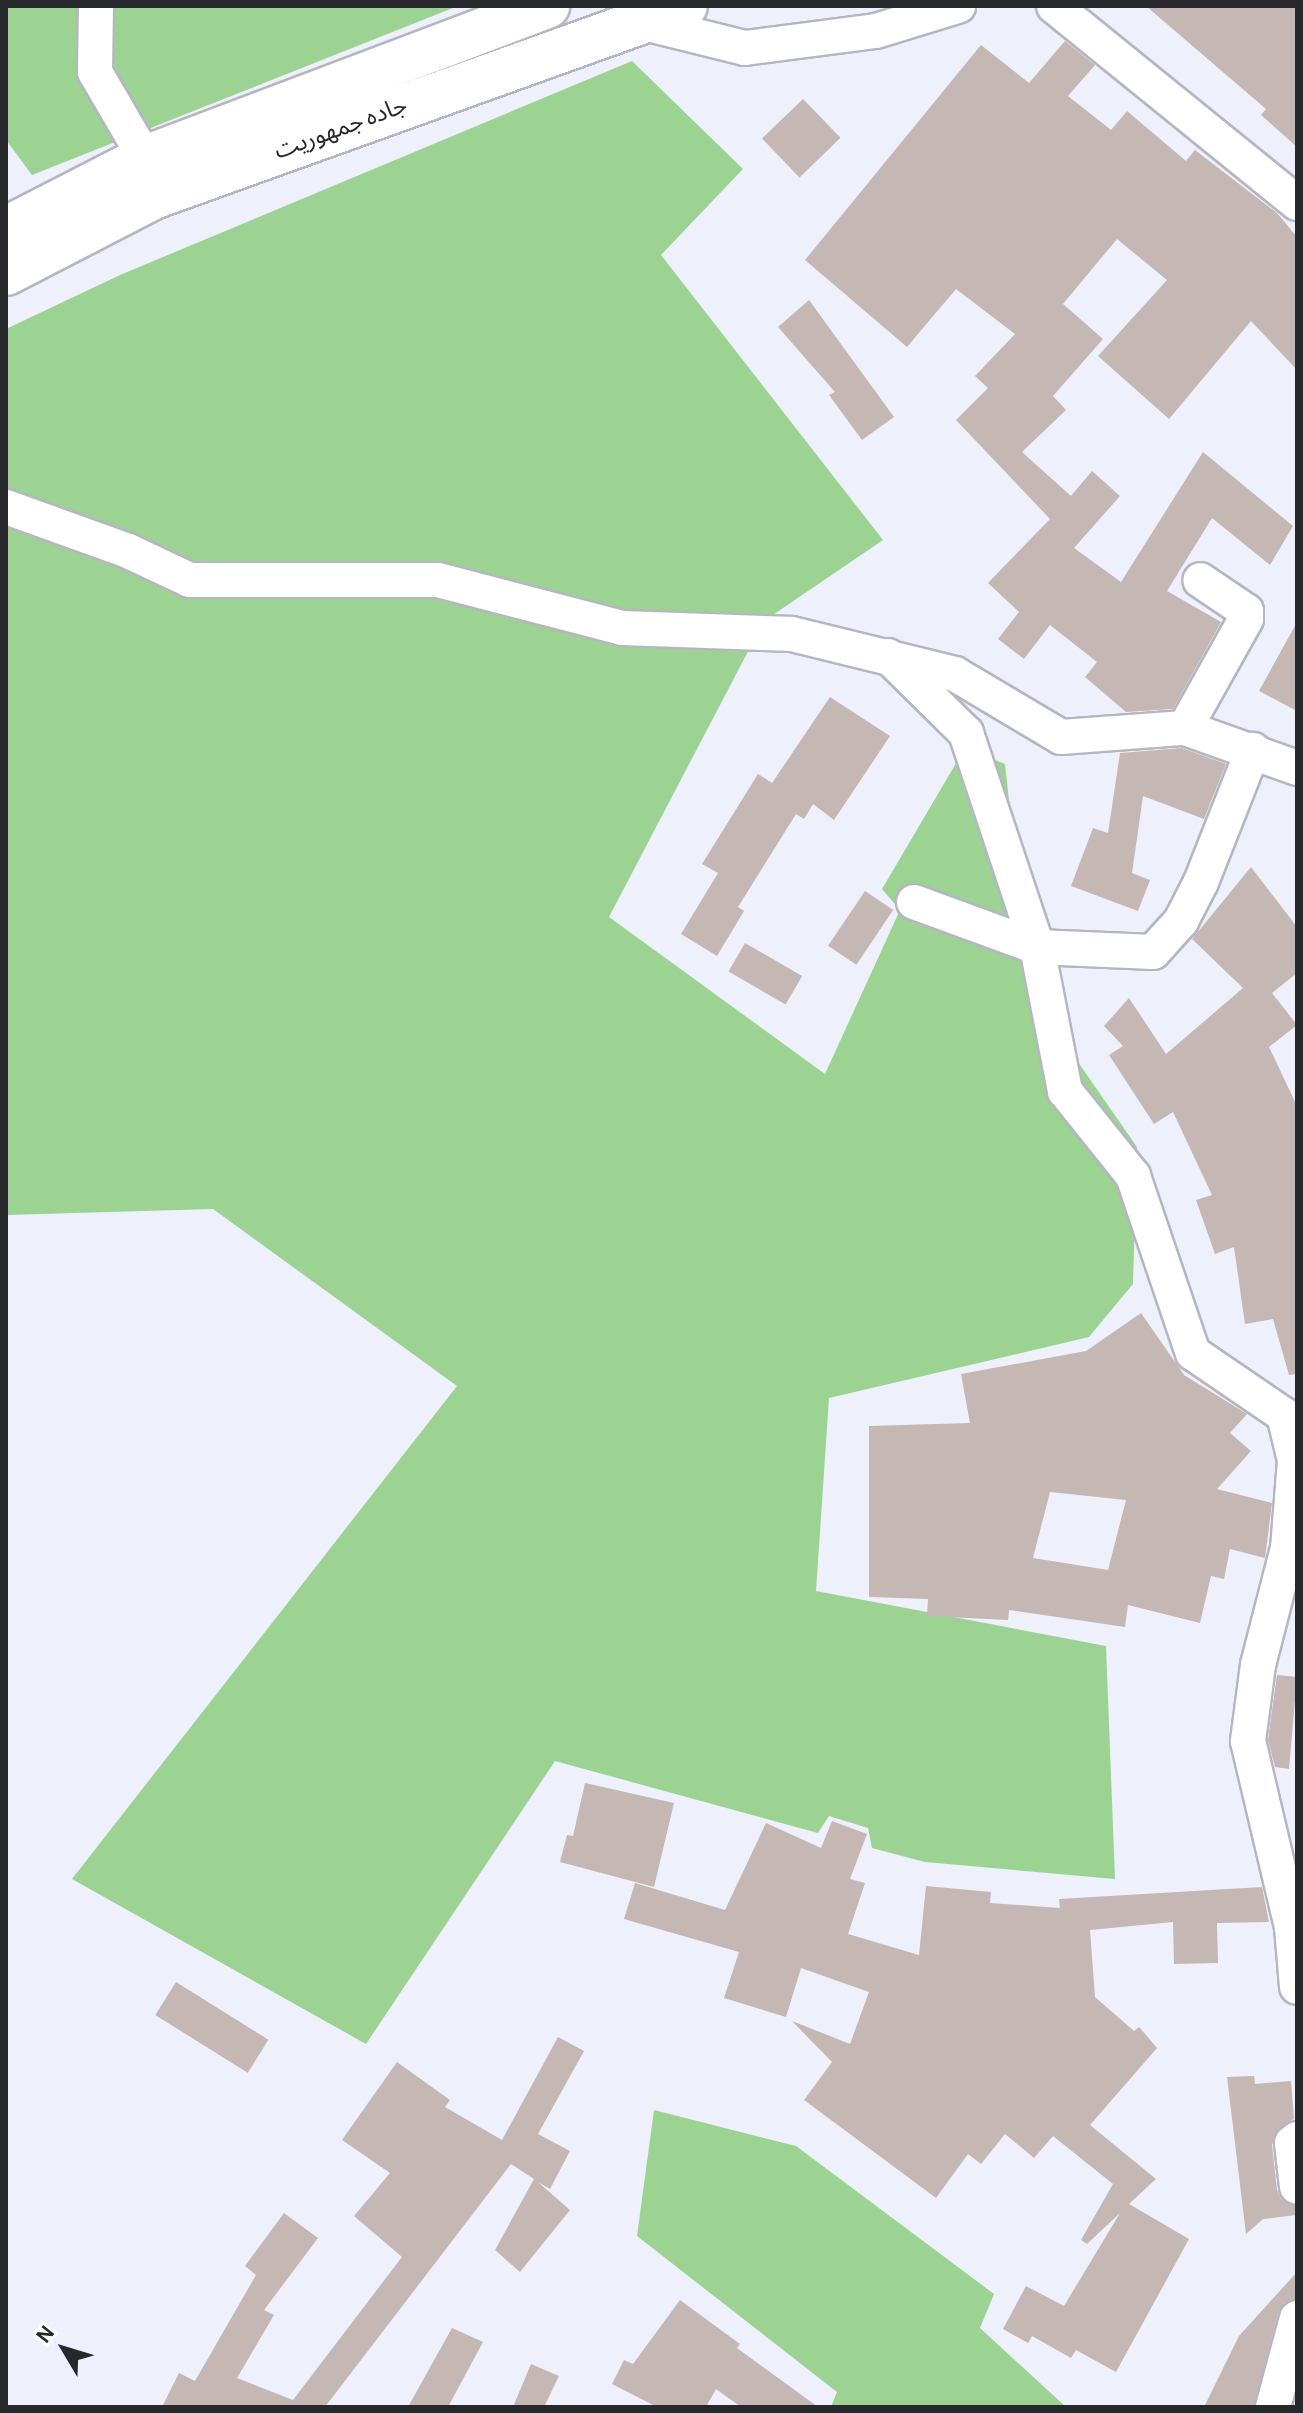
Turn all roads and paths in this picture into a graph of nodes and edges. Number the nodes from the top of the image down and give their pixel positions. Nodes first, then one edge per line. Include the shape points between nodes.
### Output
1 (96, 6) edge
2 (547, 6) edge
3 (685, 6) edge
4 (958, 6) edge
5 (1054, 6) edge
6 (640, 22) junction
7 (145, 158) junction
8 (1297, 203) edge
9 (6, 229) edge
10 (6, 273) edge
11 (6, 507) edge
12 (1200, 580) dead end
13 (888, 656) junction
14 (1185, 728) junction
15 (1253, 750) junction
16 (1297, 768) edge
17 (914, 902) dead end
18 (1037, 947) junction
19 (1297, 1987) edge
20 (1297, 2139) edge
21 (1297, 2187) edge
22 (1297, 2318) edge
23 (1273, 2407) edge

1 - 7 street via 95,72
2 - 7 main road, جاده جمهوریت
3 - 6 main road, جاده جمهوریت
4 - 6 street via 876,31 745,48
5 - 8 street
6 - 10 main road, جاده جمهوریت via 153,197
7 - 9 main road, جاده جمهوریت
11 - 13 street via 128,551 190,580 438,580 622,628 792,634
12 - 14 street via 1246,611 1246,619
13 - 14 street via 955,674 1061,737
13 - 18 street via 966,733
14 - 15 street
15 - 16 street
15 - 18 street via 1201,882 1181,921 1153,952
17 - 18 street
18 - 19 street via 1065,1091 1133,1176 1193,1353 1284,1415 1295,1460 1288,1548 1258,1665 1248,1741 1292,1927
20 - 21 street via 1292,2143
22 - 23 street

